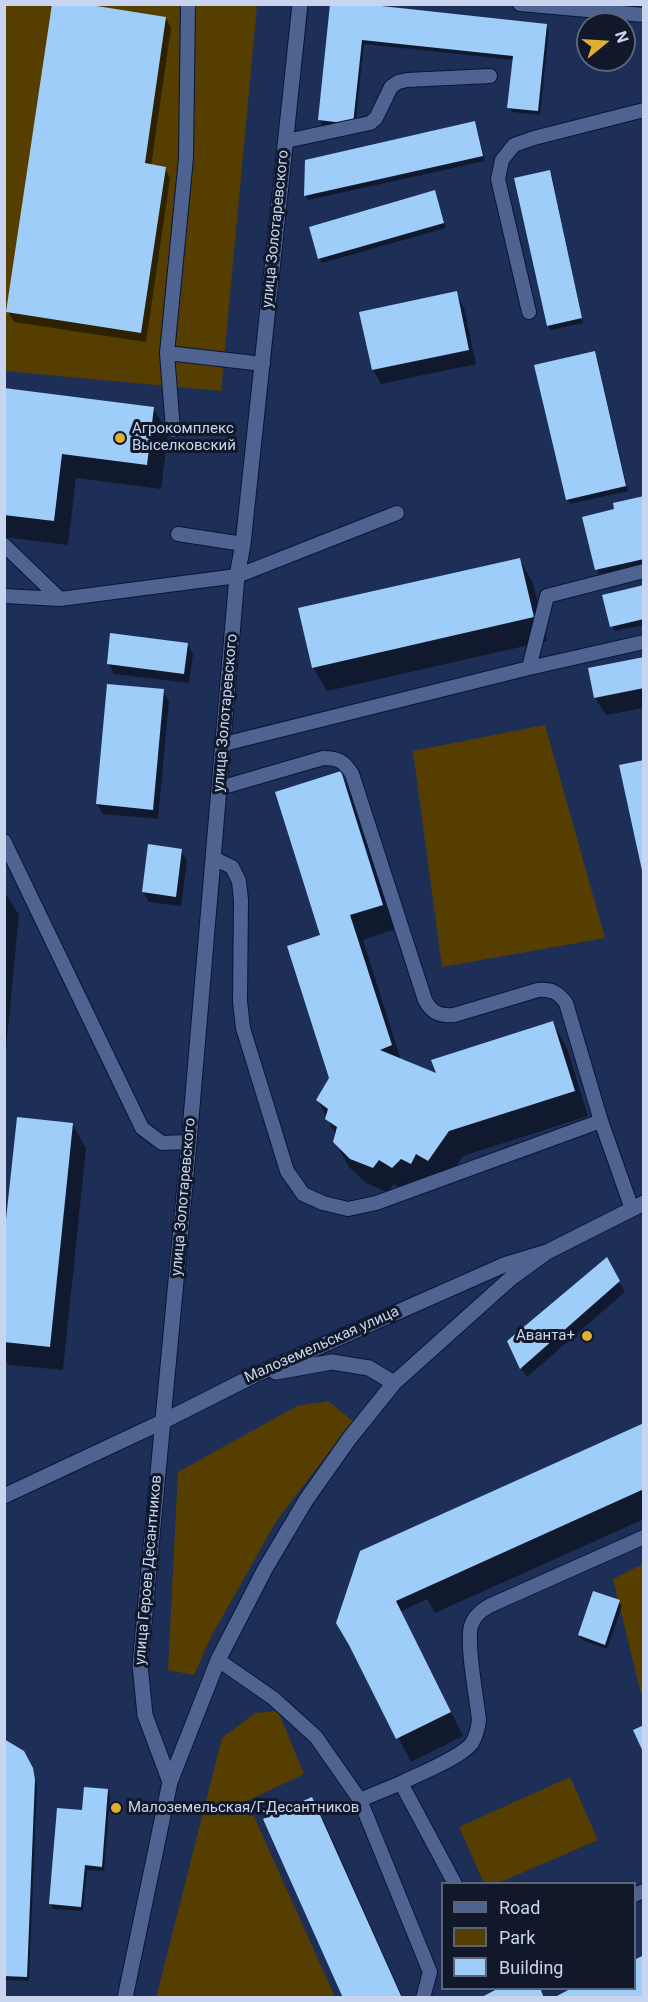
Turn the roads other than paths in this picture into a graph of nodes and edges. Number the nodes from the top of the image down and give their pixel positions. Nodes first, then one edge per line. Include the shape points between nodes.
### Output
1 (188, 4) edge
2 (300, 4) edge
3 (520, 4) edge
4 (644, 15) edge
5 (490, 76) dead end
6 (644, 110) edge
7 (286, 141) junction
8 (529, 312) dead end
9 (167, 353) junction
10 (263, 363) junction
11 (173, 430) dead end
12 (397, 513) dead end
13 (178, 534) dead end
14 (243, 544) junction
15 (4, 545) edge
16 (644, 571) edge
17 (237, 576) junction
18 (4, 596) edge
19 (60, 599) junction
20 (644, 642) edge
21 (529, 668) junction
22 (224, 744) junction
23 (220, 788) junction
24 (4, 841) edge
25 (213, 858) junction
26 (601, 1121) junction
27 (189, 1142) junction
28 (638, 1206) edge
29 (547, 1252) junction
30 (253, 1376) junction
31 (394, 1383) junction
32 (162, 1422) junction
33 (4, 1496) edge
34 (644, 1537) edge
35 (218, 1660) junction
36 (170, 1782) junction
37 (401, 1783) junction
38 (360, 1800) junction
39 (454, 1882) edge
40 (125, 1998) edge
41 (423, 1998) edge

1 - 9 lane via 186,158
2 - 7 street, улица Золотаревского
3 - 4 lane
5 - 7 lane via 398,82 370,123
6 - 8 lane via 514,145 502,160 498,179
7 - 10 street, улица Золотаревского
9 - 10 lane
9 - 11 lane
10 - 14 street, улица Золотаревского
12 - 17 lane
13 - 14 lane
14 - 17 street, улица Золотаревского
15 - 19 lane
16 - 21 lane via 547,596
17 - 19 lane
17 - 22 street, улица Золотаревского
18 - 19 lane
20 - 21 lane
21 - 22 lane
22 - 23 street, улица Золотаревского
23 - 25 street, улица Золотаревского
23 - 26 lane via 323,758 335,758 346,764 431,1010 441,1016 454,1015 538,990 549,989 559,994 566,1003
24 - 27 lane via 142,1128 162,1143
25 - 26 lane via 232,867 239,881 243,1028 287,1171 303,1194 348,1209 376,1203
25 - 27 street, улица Золотаревского
26 - 28 lane
27 - 32 street, улица Золотаревского
28 - 29 street, Малоземельская улица
29 - 30 street, Малоземельская улица via 504,1265
29 - 31 street via 510,1279
30 - 31 street via 332,1362 369,1368
30 - 32 street, Малоземельская улица
31 - 35 street via 306,1500
32 - 33 street, Малоземельская улица
32 - 36 street, улица Героев Десантников via 140,1665 145,1715
34 - 37 lane via 478,1614 471,1626 470,1640 478,1733 461,1753
35 - 36 street
35 - 38 lane via 273,1698 316,1737
36 - 40 street
37 - 38 lane
37 - 39 lane
38 - 41 lane via 430,1972

